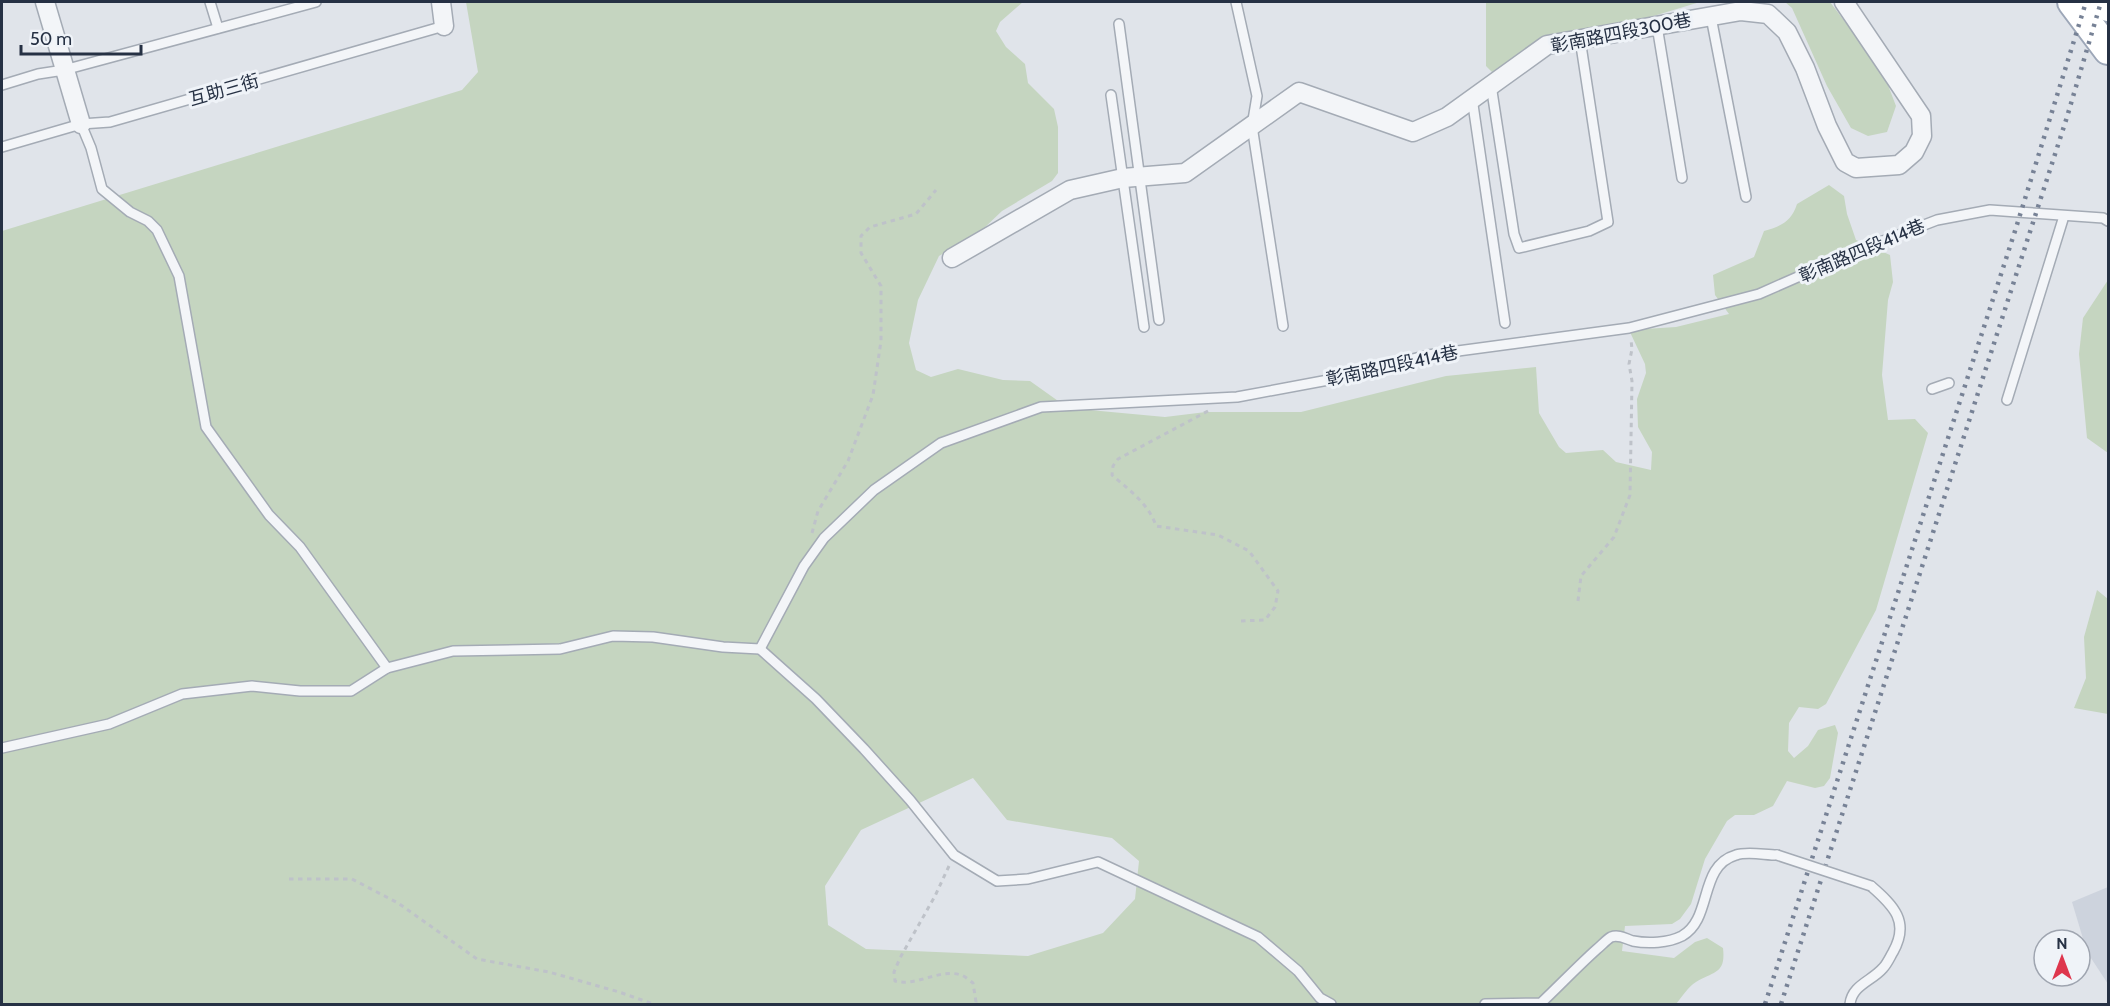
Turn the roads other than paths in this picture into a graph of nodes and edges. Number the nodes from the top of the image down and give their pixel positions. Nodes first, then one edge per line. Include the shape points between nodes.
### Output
1 (45, 2) edge
2 (210, 2) edge
3 (316, 2) edge
4 (441, 2) edge
5 (1236, 2) edge
6 (1844, 2) edge
7 (2073, 2) edge
8 (2104, 2) edge
9 (2109, 7) edge
10 (1711, 17) junction
11 (1119, 24) dead end
12 (444, 26) joint
13 (1657, 26) junction
14 (218, 28) junction
15 (1580, 39) junction
16 (2109, 50) edge
17 (64, 70) junction
18 (1491, 84) junction
19 (2, 85) edge
20 (1111, 95) dead end
21 (1472, 98) junction
22 (81, 124) junction
23 (1252, 126) junction
24 (2, 147) edge
25 (1131, 177) junction
26 (1682, 178) dead end
27 (1746, 196) dead end
28 (2064, 216) junction
29 (2109, 220) edge
30 (952, 258) dead end
31 (1159, 320) dead end
32 (1505, 323) dead end
33 (1283, 326) dead end
34 (1144, 327) dead end
35 (1949, 383) dead end
36 (1932, 389) dead end
37 (2007, 400) dead end
38 (760, 649) junction
39 (387, 668) junction
40 (2, 748) edge
41 (1331, 1005) edge
42 (1485, 1005) edge
43 (1850, 1005) edge

1 - 17 street
2 - 14 lane
3 - 14 lane
4 - 12 street
5 - 23 lane via 1257,96
6 - 10 street, 彰南路四段300巷 via 1921,116 1922,136 1914,152 1899,165 1856,168 1845,162 1787,32 1768,15 1741,11
7 - 16 main road
8 - 9 main road
10 - 13 street, 彰南路四段300巷
10 - 27 lane
11 - 25 lane
12 - 22 lane, 互助三街 via 110,122
13 - 15 street, 彰南路四段300巷
13 - 26 lane
14 - 17 lane
15 - 18 street, 彰南路四段300巷 via 1547,45
15 - 18 lane via 1608,222 1589,231 1519,248
17 - 19 lane
17 - 22 street
18 - 21 street, 彰南路四段300巷
20 - 25 lane
21 - 23 street, 彰南路四段300巷 via 1446,117 1413,132 1299,92
21 - 32 lane
22 - 24 lane, 互助三街
22 - 39 lane via 102,189 158,230 179,276 206,427 268,515 300,547
23 - 25 street, 彰南路四段300巷 via 1185,173
23 - 33 lane
25 - 30 street, 彰南路四段300巷 via 1070,190
25 - 31 lane
25 - 34 lane
28 - 29 lane, 彰南路四段414巷
28 - 37 lane
28 - 38 lane, 彰南路四段414巷 via 1990,210 1937,219 1759,294 1629,328 1428,355 1339,378 1237,396 1041,407 941,443 874,490 824,538 804,566
35 - 36 lane
38 - 39 lane via 613,636 560,649 453,651
38 - 41 lane via 864,749 954,855 997,881 1028,879 1098,862 1258,937
39 - 40 lane via 351,691 252,686 182,694 109,724
42 - 43 lane, bridge via 1541,1003 1612,937 1653,943 1682,936 1692,928 1701,911 1710,879 1723,862 1737,854 1777,855 1871,886 1886,899 1899,918 1902,933 1883,968 1854,991

